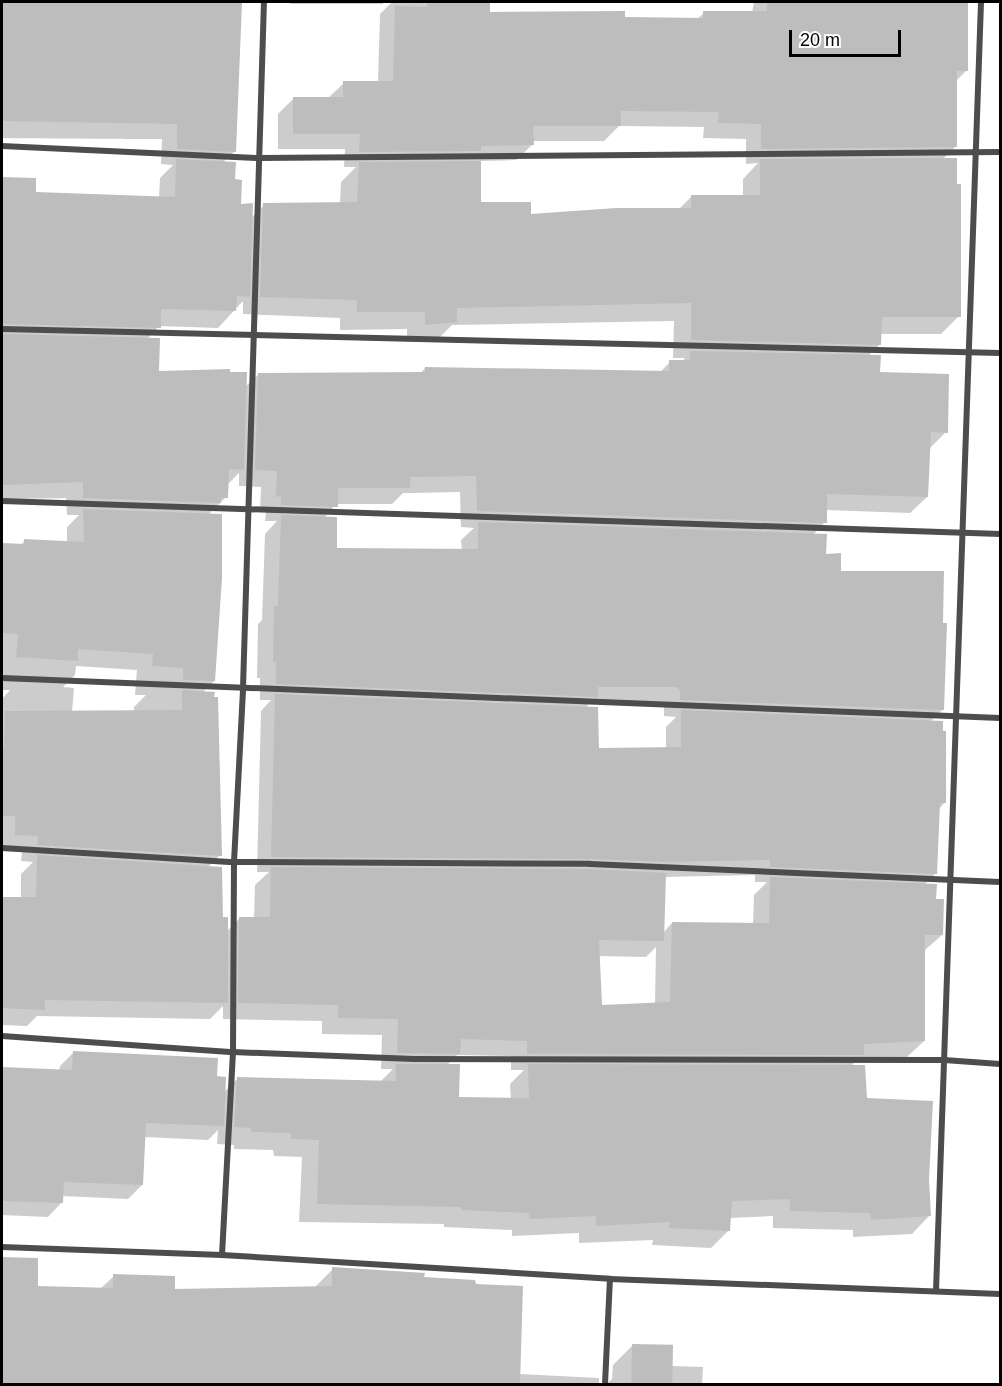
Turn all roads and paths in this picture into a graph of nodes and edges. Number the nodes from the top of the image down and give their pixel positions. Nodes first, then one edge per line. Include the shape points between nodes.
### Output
1 (264, 2) edge
2 (981, 2) edge
3 (2, 147) edge
4 (976, 151) junction
5 (1000, 153) edge
6 (258, 158) junction
7 (2, 329) edge
8 (252, 335) junction
9 (969, 352) junction
10 (1000, 353) edge
11 (2, 501) edge
12 (249, 507) junction
13 (962, 532) junction
14 (1000, 534) edge
15 (2, 678) edge
16 (243, 688) junction
17 (954, 716) junction
18 (1000, 718) edge
19 (2, 848) edge
20 (234, 862) junction
21 (950, 878) junction
22 (1000, 882) edge
23 (2, 1036) edge
24 (233, 1052) junction
25 (944, 1060) junction
26 (1000, 1064) edge
27 (2, 1247) edge
28 (222, 1256) junction
29 (610, 1279) junction
30 (936, 1291) junction
31 (1000, 1294) edge
32 (605, 1384) edge

1 - 6 street
2 - 4 street
3 - 6 street
4 - 5 street
4 - 6 street
4 - 9 street
6 - 8 street
7 - 8 street
8 - 9 street
8 - 12 street
9 - 10 street
9 - 13 street
11 - 12 street
12 - 13 street
12 - 16 street
13 - 14 street
13 - 17 street
15 - 16 street
16 - 17 street
16 - 20 street
17 - 18 street
17 - 21 street
19 - 20 street
20 - 21 street via 590,864
20 - 24 street
21 - 22 street
21 - 25 street
23 - 24 street
24 - 25 street via 414,1059
24 - 28 street
25 - 26 street
25 - 30 street
27 - 28 street
28 - 29 street
29 - 30 street
29 - 32 street
30 - 31 street

